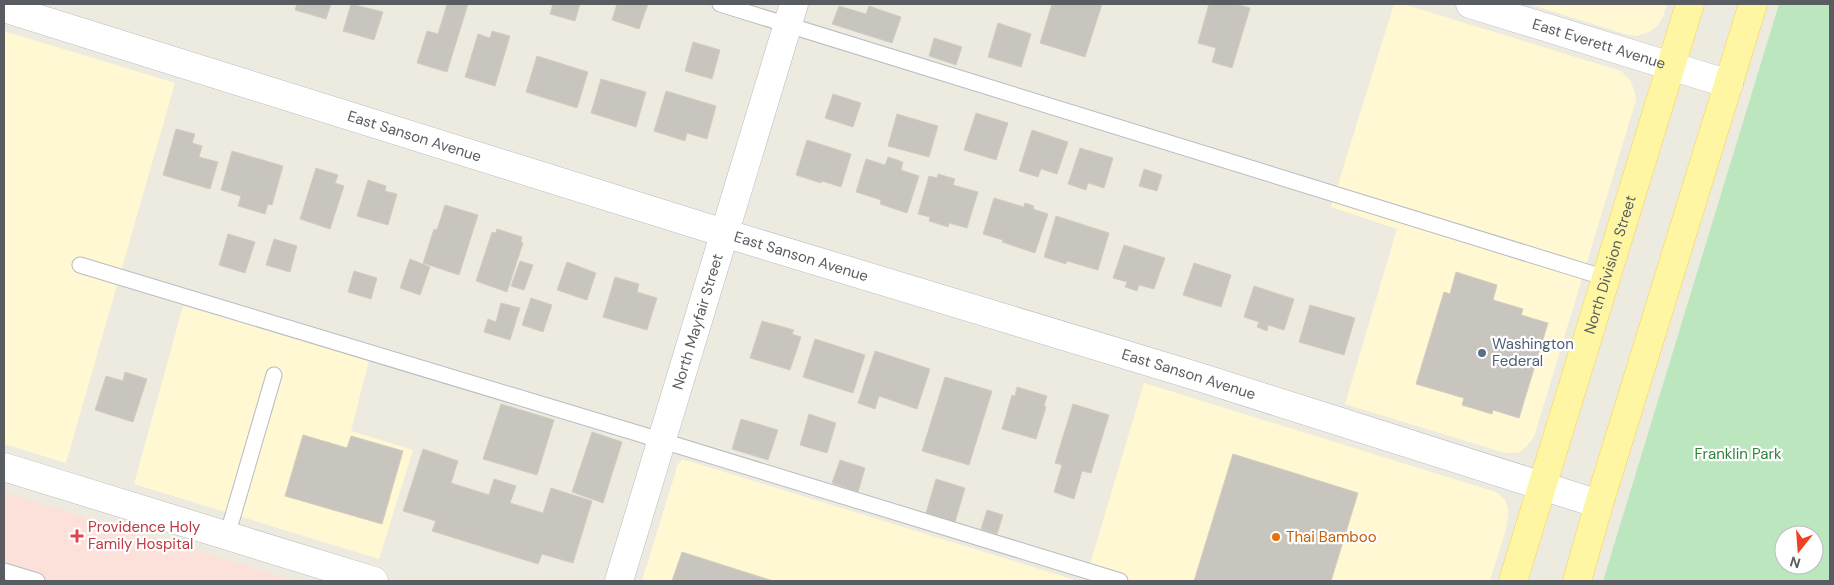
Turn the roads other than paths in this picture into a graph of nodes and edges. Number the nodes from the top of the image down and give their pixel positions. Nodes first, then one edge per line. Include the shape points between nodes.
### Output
1 (720, 4) edge
2 (1470, 4) edge
3 (1690, 4) edge
4 (1753, 4) edge
5 (4, 8) edge
6 (791, 14) edge
7 (1672, 66) junction
8 (1729, 84) junction
9 (724, 233) junction
10 (80, 265) dead end
11 (1606, 278) junction
12 (274, 375) dead end
13 (661, 440) junction
14 (4, 467) edge
15 (1542, 485) junction
16 (1599, 504) junction
17 (227, 536) junction
18 (4, 571) edge
19 (37, 581) edge
20 (374, 581) edge
21 (619, 581) edge
22 (1120, 581) edge
23 (1513, 581) edge
24 (1577, 581) edge

1 - 6 lane
2 - 7 street, East Everett Avenue
3 - 7 main road, North Division Street
4 - 8 main road
5 - 9 street, East Sanson Avenue
6 - 9 street, North Mayfair Street
6 - 11 lane
7 - 8 street, East Everett Avenue
7 - 11 main road, North Division Street
8 - 16 main road
9 - 13 street, North Mayfair Street
9 - 15 street, East Sanson Avenue
10 - 13 lane
11 - 15 main road, North Division Street
12 - 17 lane
13 - 21 street, North Mayfair Street
13 - 22 lane
14 - 17 street
15 - 16 street, East Sanson Avenue
15 - 23 main road, North Division Street
16 - 24 main road
17 - 20 street
18 - 19 lane

